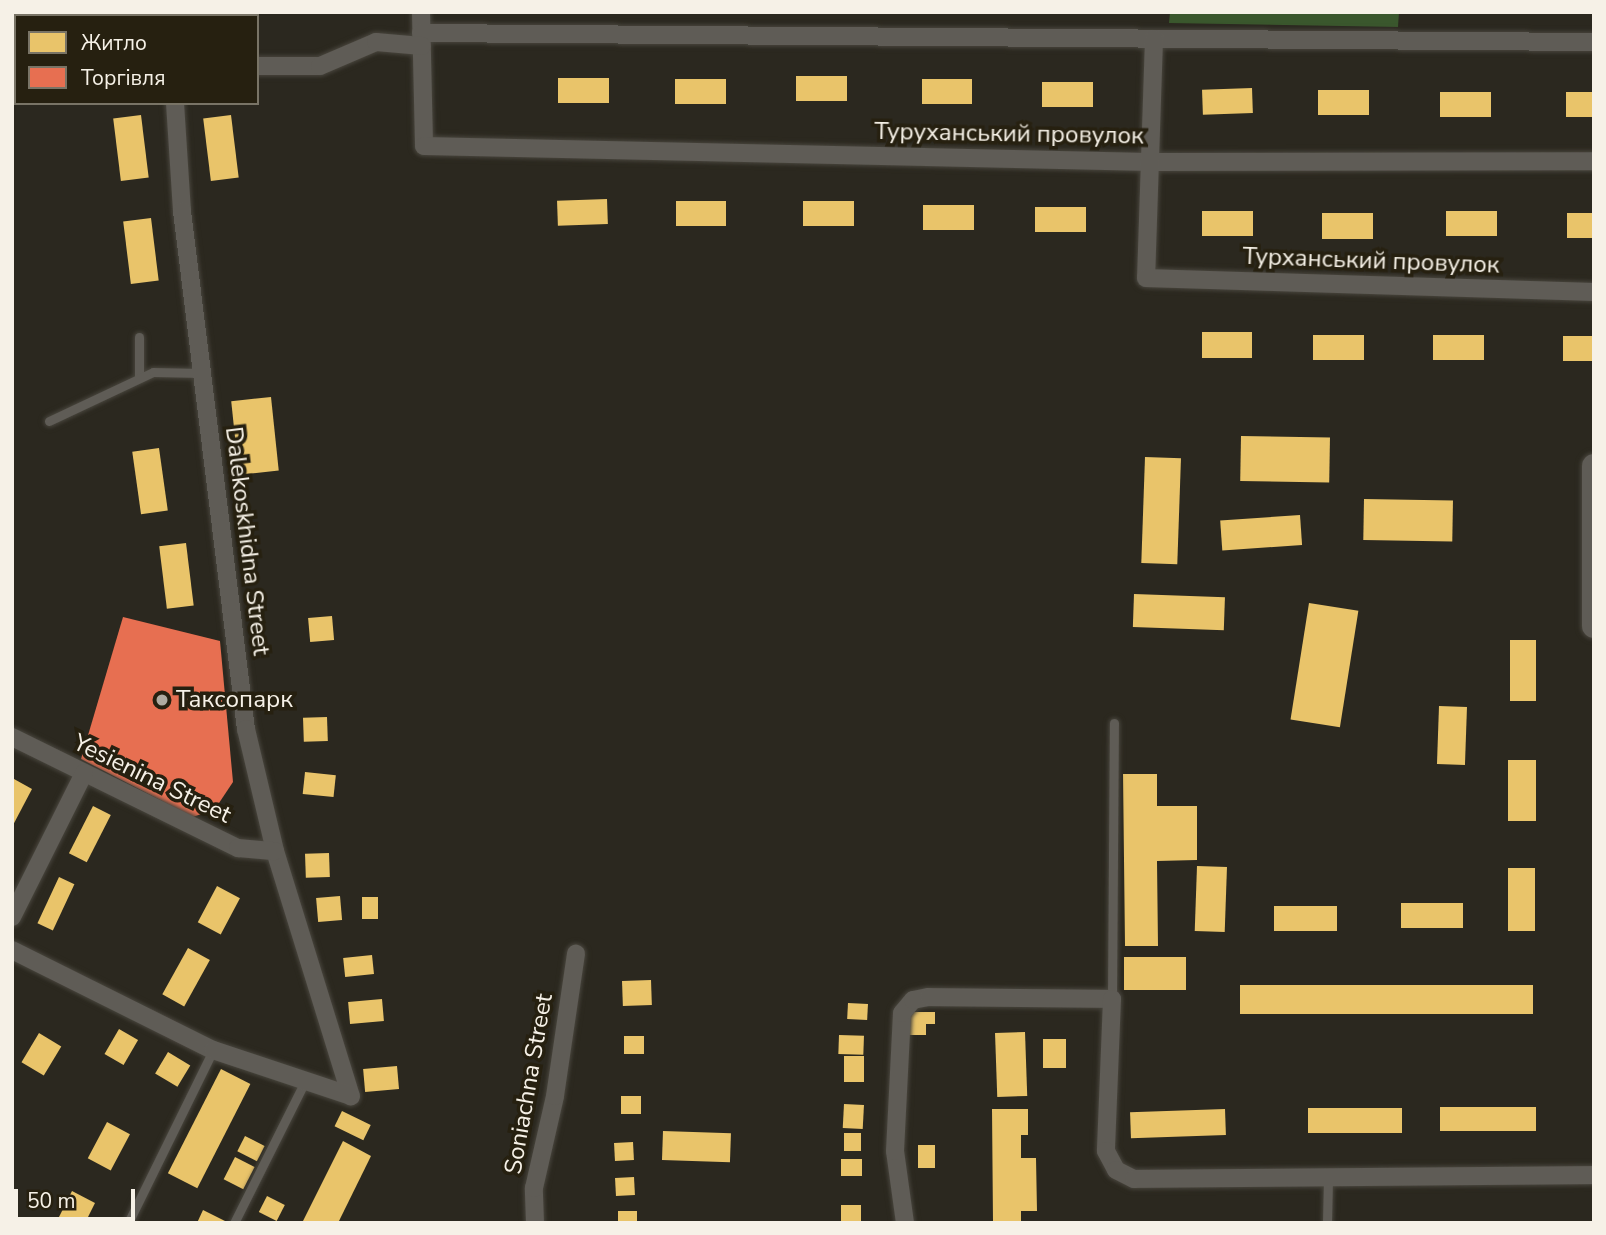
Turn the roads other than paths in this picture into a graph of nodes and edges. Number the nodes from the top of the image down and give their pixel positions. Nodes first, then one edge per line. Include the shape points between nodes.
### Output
1 (421, 12) edge
2 (1154, 39) junction
3 (421, 40) junction
4 (1594, 42) edge
5 (259, 66) edge
6 (175, 105) edge
7 (1594, 161) edge
8 (1150, 162) junction
9 (1594, 292) edge
10 (139, 337) dead end
11 (202, 373) junction
12 (139, 377) junction
13 (49, 421) dead end
14 (1594, 466) edge
15 (1594, 626) edge
16 (1114, 723) dead end
17 (12, 737) edge
18 (84, 774) junction
19 (275, 851) junction
20 (12, 917) edge
21 (12, 950) edge
22 (576, 954) dead end
23 (1112, 999) junction
24 (213, 1050) junction
25 (304, 1083) junction
26 (1594, 1175) edge
27 (1328, 1178) junction
28 (128, 1223) edge
29 (234, 1223) edge
30 (535, 1223) edge
31 (905, 1223) edge
32 (1327, 1223) edge

1 - 3 street
2 - 3 street
2 - 4 street
2 - 8 street
3 - 5 street via 376,42 320,66
3 - 8 street, Туруханський провулок via 424,146
6 - 11 street, Dalekoskhidna Street
7 - 8 street, Туруханський провулок
8 - 9 street, Турханський провулок via 1146,278
10 - 12 lane
11 - 12 lane via 153,372
11 - 19 street, Dalekoskhidna Street via 246,729
12 - 13 lane
14 - 15 street
16 - 23 lane
17 - 18 street, Yesienina Street
18 - 19 street, Yesienina Street via 238,848
18 - 20 street
19 - 25 street, Dalekoskhidna Street via 351,1096
21 - 24 street
22 - 30 street, Soniachna Street via 555,1096 534,1188
23 - 27 street via 1106,1151 1116,1170 1134,1179
23 - 31 street via 929,996 913,1000 902,1013 895,1151
24 - 25 street
24 - 28 lane
25 - 29 lane
26 - 27 street
27 - 32 lane

